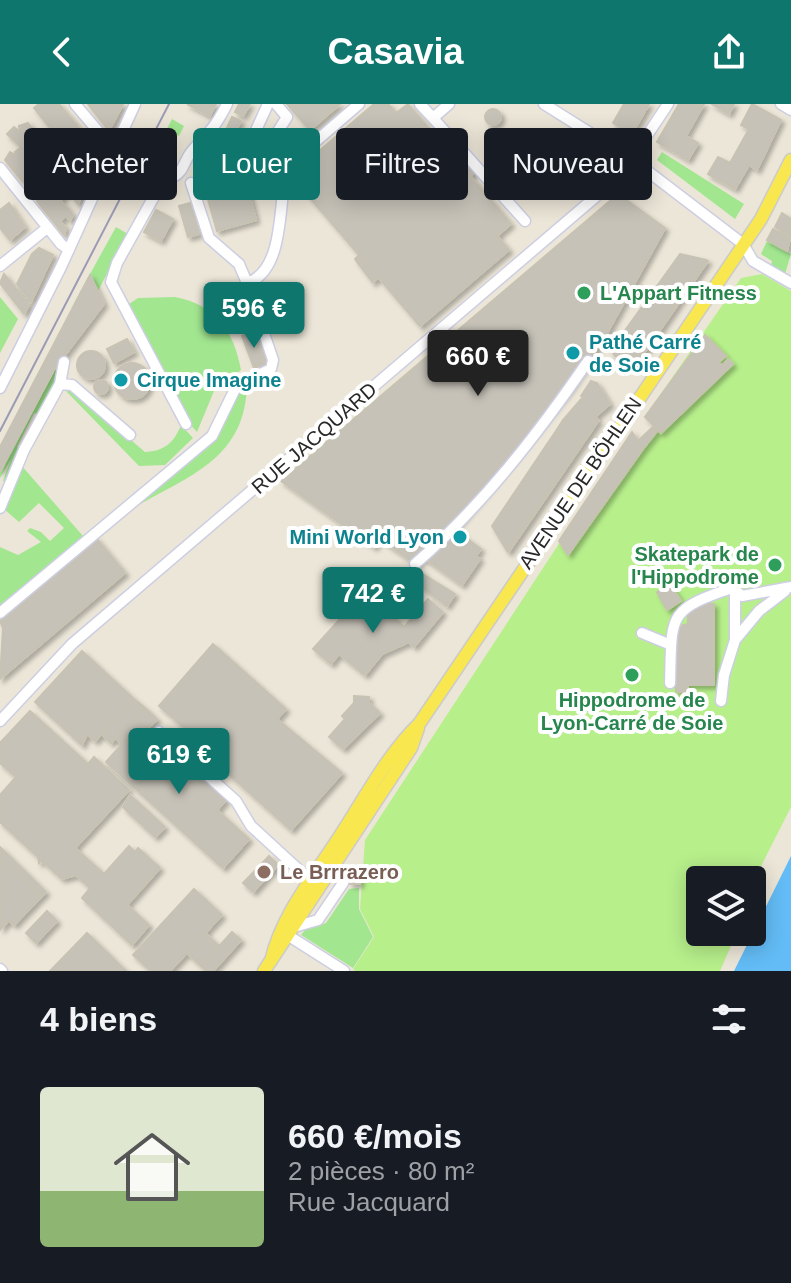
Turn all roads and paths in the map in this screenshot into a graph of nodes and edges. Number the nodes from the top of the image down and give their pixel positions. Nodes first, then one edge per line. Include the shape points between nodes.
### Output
1 (75, 104) edge
2 (135, 104) edge
3 (227, 104) edge
4 (268, 104) edge
5 (276, 104) edge
6 (359, 104) edge
7 (420, 104) edge
8 (449, 104) edge
9 (544, 104) edge
10 (668, 104) edge
11 (781, 104) edge
12 (791, 110) edge
13 (433, 118) junction
14 (95, 128) edge
15 (123, 128) edge
16 (255, 128) edge
17 (280, 128) edge
18 (582, 128) edge
19 (652, 130) edge
20 (320, 137) edge
21 (791, 160) edge
22 (0, 168) edge
23 (177, 174) edge
24 (652, 175) edge
25 (191, 183) dead end
26 (91, 200) edge
27 (152, 200) edge
28 (282, 200) edge
29 (592, 200) edge
30 (525, 221) dead end
31 (47, 228) junction
32 (743, 244) junction
33 (69, 250) junction
34 (0, 266) edge
35 (247, 283) junction
36 (791, 283) edge
37 (64, 362) dead end
38 (593, 364) dead end
39 (60, 384) junction
40 (0, 388) edge
41 (186, 424) dead end
42 (130, 435) dead end
43 (0, 508) edge
44 (415, 564) dead end
45 (790, 588) edge
46 (735, 592) junction
47 (0, 613) edge
48 (642, 633) dead end
49 (735, 640) junction
50 (671, 645) junction
51 (670, 683) dead end
52 (721, 701) dead end
53 (0, 721) edge
54 (419, 724) junction
55 (159, 732) dead end
56 (311, 881) junction
57 (298, 901) junction
58 (292, 932) junction
59 (267, 966) edge
60 (344, 971) edge

1 - 14 street
2 - 15 street
3 - 23 street via 213,132
4 - 16 street
5 - 17 street via 287,117
6 - 20 street
7 - 13 street
8 - 13 street
9 - 18 street
10 - 19 street, RUE JACQUARD
11 - 12 street
13 - 30 street
21 - 32 main road, AVENUE DE BÖHLEN
22 - 31 street
24 - 32 street
25 - 35 street via 209,238 239,264
26 - 33 street
27 - 41 street via 111,282
28 - 35 street via 276,248 265,273
29 - 53 street, RUE JACQUARD via 72,644
31 - 33 street
31 - 34 street
32 - 36 street via 753,261
32 - 54 main road, AVENUE DE BÖHLEN
33 - 40 street
35 - 47 street via 273,360 271,369 237,385 212,436
37 - 39 street
38 - 44 street via 588,361 505,471
39 - 42 street via 72,385
39 - 43 street
45 - 46 street via 742,596
45 - 49 street via 759,611
46 - 49 street
46 - 50 street via 732,588 693,601 679,611
48 - 50 street
49 - 52 street
50 - 51 street
54 - 56 main road, AVENUE DE BÖHLEN via 402,741
54 - 58 main road, AVENUE DE BÖHLEN via 411,748
55 - 56 street via 236,801 251,826
56 - 57 main road, AVENUE DE BÖHLEN
57 - 58 main road, AVENUE DE BÖHLEN
57 - 59 main road, AVENUE DE BÖHLEN
58 - 59 main road, AVENUE DE BÖHLEN
58 - 60 street

